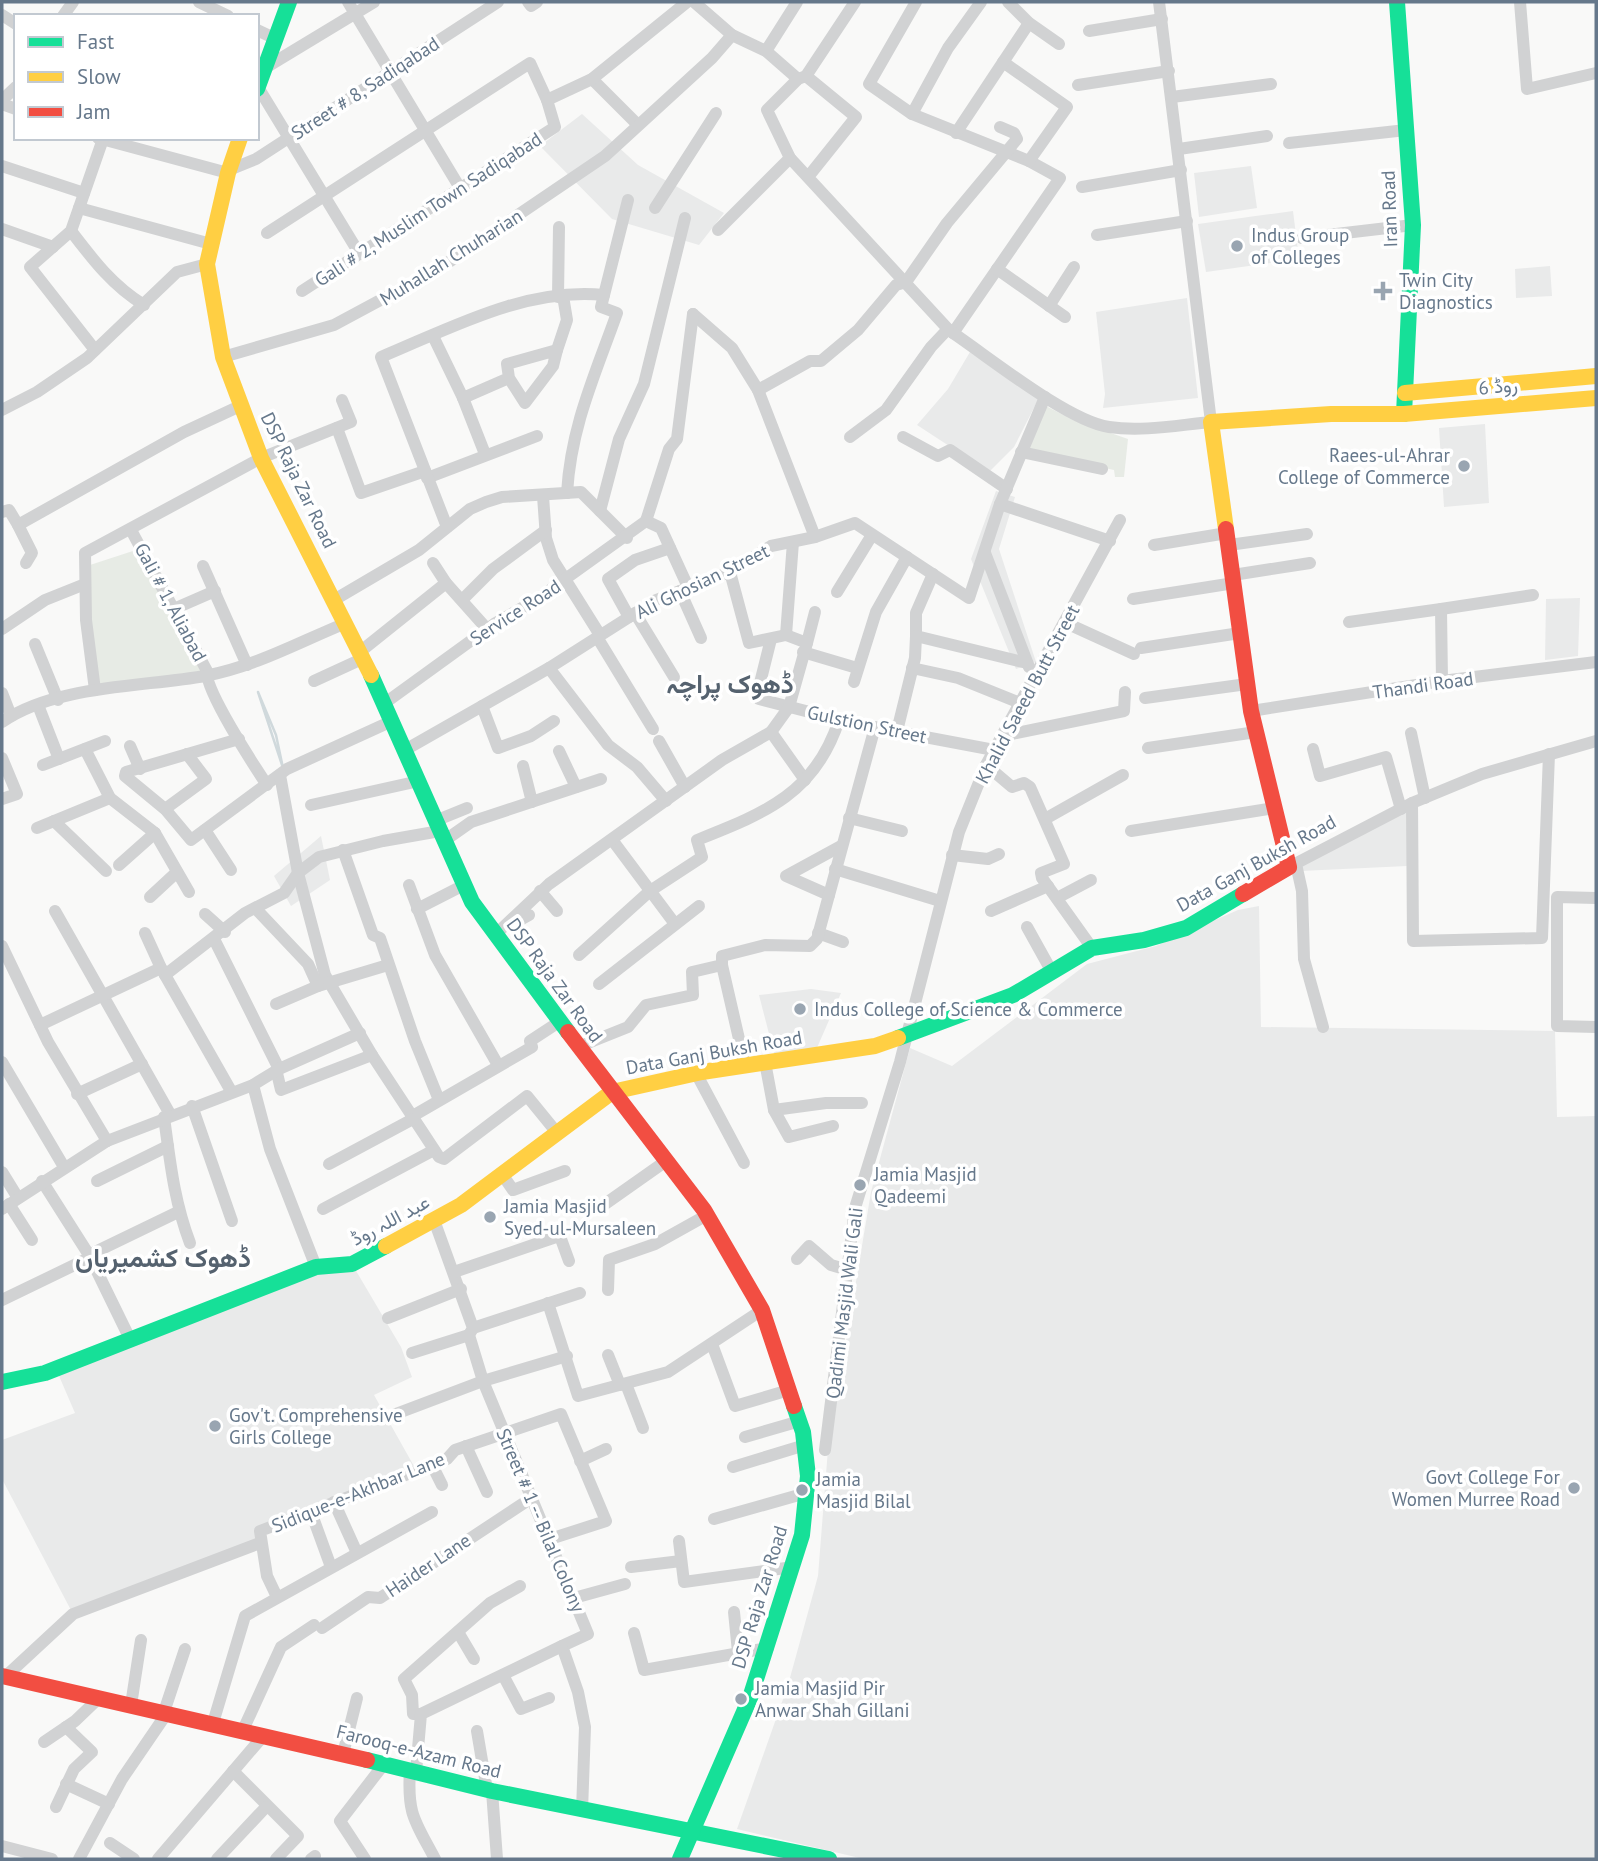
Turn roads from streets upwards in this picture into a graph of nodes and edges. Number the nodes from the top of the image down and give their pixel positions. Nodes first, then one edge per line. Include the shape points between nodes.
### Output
1 (199, 2) edge
2 (289, 2) edge
3 (348, 2) edge
4 (374, 2) edge
5 (498, 2) edge
6 (528, 2) edge
7 (537, 2) edge
8 (687, 2) edge
9 (694, 2) edge
10 (797, 2) edge
11 (855, 2) edge
12 (916, 2) edge
13 (981, 2) edge
14 (1008, 2) edge
15 (1159, 2) edge
16 (1397, 2) edge
17 (1520, 2) edge
18 (224, 14) edge
19 (355, 14) junction
20 (1162, 19) junction
21 (1029, 23) junction
22 (1089, 30) dead end
23 (259, 31) edge
24 (732, 35) junction
25 (276, 39) junction
26 (1059, 44) dead end
27 (766, 51) junction
28 (1003, 62) junction
29 (265, 68) junction
30 (1169, 71) junction
31 (390, 72) junction
32 (1596, 73) edge
33 (802, 77) junction
34 (592, 79) junction
35 (1271, 84) dead end
36 (259, 85) edge
37 (1078, 85) dead end
38 (14, 89) edge
39 (259, 90) edge
40 (1172, 97) junction
41 (547, 100) junction
42 (2, 102) edge
43 (716, 113) dead end
44 (912, 114) junction
45 (638, 125) junction
46 (1000, 127) dead end
47 (426, 130) junction
48 (1406, 130) junction
49 (956, 133) junction
50 (1267, 135) dead end
51 (289, 138) junction
52 (100, 140) edge
53 (104, 140) edge
54 (239, 140) edge
55 (1289, 143) dead end
56 (1179, 149) junction
57 (1004, 153) junction
58 (790, 158) junction
59 (1029, 161) junction
60 (2, 166) edge
61 (1181, 170) junction
62 (228, 172) junction
63 (808, 177) junction
64 (1082, 187) dead end
65 (460, 188) junction
66 (84, 193) junction
67 (324, 195) junction
68 (628, 200) dead end
69 (79, 208) junction
70 (655, 208) dead end
71 (685, 218) dead end
72 (1187, 221) junction
73 (1413, 225) junction
74 (559, 227) dead end
75 (2, 229) edge
76 (718, 230) dead end
77 (71, 231) junction
78 (267, 233) dead end
79 (1097, 235) dead end
80 (1302, 238) dead end
81 (211, 244) junction
82 (53, 247) junction
83 (359, 253) junction
84 (206, 264) junction
85 (1074, 267) dead end
86 (997, 269) junction
87 (906, 282) junction
88 (302, 291) dead end
89 (604, 295) junction
90 (561, 296) junction
91 (144, 305) junction
92 (1049, 306) junction
93 (1065, 317) dead end
94 (951, 331) junction
95 (433, 336) junction
96 (95, 350) junction
97 (557, 350) junction
98 (223, 357) junction
99 (1596, 376) edge
100 (509, 378) junction
101 (758, 390) junction
102 (1405, 393) junction
103 (1045, 397) junction
104 (463, 398) junction
105 (1596, 398) edge
106 (342, 400) dead end
107 (240, 406) junction
108 (2, 410) edge
109 (1404, 414) junction
110 (1212, 422) junction
111 (337, 428) junction
112 (537, 436) dead end
113 (850, 437) dead end
114 (903, 437) dead end
115 (1021, 452) junction
116 (485, 454) junction
117 (261, 458) junction
118 (1101, 469) dead end
119 (426, 475) junction
120 (1007, 489) junction
121 (567, 493) junction
122 (543, 496) junction
123 (1000, 504) junction
124 (2, 512) edge
125 (600, 512) junction
126 (1120, 520) dead end
127 (646, 522) junction
128 (18, 525) junction
129 (447, 527) junction
130 (131, 530) junction
131 (546, 530) junction
132 (1307, 534) dead end
133 (872, 535) junction
134 (815, 537) junction
135 (627, 538) junction
136 (1228, 539) junction
137 (1110, 541) junction
138 (793, 542) junction
139 (1154, 545) dead end
140 (670, 548) junction
141 (985, 553) junction
142 (907, 557) junction
143 (26, 563) dead end
144 (433, 563) dead end
145 (1310, 564) dead end
146 (203, 566) dead end
147 (730, 572) junction
148 (933, 574) junction
149 (564, 579) junction
150 (1233, 579) junction
151 (446, 583) junction
152 (85, 584) junction
153 (684, 589) junction
154 (215, 591) junction
155 (837, 592) dead end
156 (1532, 595) dead end
157 (1133, 598) dead end
158 (334, 600) junction
159 (462, 600) junction
160 (176, 608) junction
161 (1441, 609) junction
162 (815, 612) dead end
163 (632, 615) junction
164 (1349, 622) dead end
165 (346, 623) junction
166 (1066, 623) junction
167 (2, 629) edge
168 (487, 629) junction
169 (1240, 633) junction
170 (786, 635) junction
171 (598, 636) junction
172 (916, 636) junction
173 (701, 638) dead end
174 (771, 639) junction
175 (35, 644) dead end
176 (805, 648) junction
177 (363, 654) junction
178 (1596, 662) edge
179 (1027, 663) junction
180 (247, 665) junction
181 (912, 667) junction
182 (549, 668) junction
183 (857, 668) junction
184 (206, 675) junction
185 (674, 677) dead end
186 (1034, 679) junction
187 (314, 681) dead end
188 (1442, 681) junction
189 (854, 682) dead end
190 (1247, 684) junction
191 (95, 690) junction
192 (1125, 692) dead end
193 (2, 693) edge
194 (1145, 698) dead end
195 (58, 700) junction
196 (384, 703) junction
197 (1020, 703) junction
198 (38, 705) junction
199 (482, 706) junction
200 (789, 707) junction
201 (1251, 711) junction
202 (6, 719) edge
203 (839, 720) junction
204 (392, 721) junction
205 (554, 721) dead end
206 (875, 727) junction
207 (653, 729) dead end
208 (771, 732) junction
209 (897, 732) junction
210 (1256, 732) junction
211 (1411, 733) dead end
212 (1002, 736) junction
213 (239, 739) junction
214 (105, 741) dead end
215 (659, 741) dead end
216 (1596, 741) edge
217 (130, 746) dead end
218 (1148, 748) dead end
219 (85, 749) junction
220 (1313, 749) dead end
221 (405, 750) junction
222 (994, 750) junction
223 (559, 751) dead end
224 (187, 754) junction
225 (1549, 754) junction
226 (2, 758) edge
227 (59, 760) junction
228 (43, 765) dead end
229 (986, 765) junction
230 (523, 766) dead end
231 (139, 769) junction
232 (280, 775) junction
233 (1124, 775) dead end
234 (601, 779) dead end
235 (805, 780) junction
236 (419, 781) junction
237 (267, 785) junction
238 (576, 787) junction
239 (685, 787) junction
240 (110, 798) junction
241 (2, 799) edge
242 (666, 801) junction
243 (532, 802) junction
244 (1413, 803) junction
245 (311, 805) dead end
246 (467, 808) dead end
247 (1274, 808) junction
248 (165, 810) junction
249 (849, 818) junction
250 (1045, 819) junction
251 (54, 821) junction
252 (37, 828) dead end
253 (205, 830) junction
254 (440, 831) junction
255 (902, 831) dead end
256 (1131, 831) dead end
257 (155, 833) junction
258 (613, 841) junction
259 (841, 846) junction
260 (344, 850) junction
261 (999, 854) dead end
262 (952, 855) junction
263 (1292, 865) junction
264 (119, 866) dead end
265 (835, 869) junction
266 (230, 870) dead end
267 (106, 871) dead end
268 (177, 872) junction
269 (298, 873) junction
270 (1091, 880) dead end
271 (409, 885) dead end
272 (464, 885) junction
273 (1048, 886) junction
274 (540, 891) junction
275 (650, 891) junction
276 (189, 892) dead end
277 (829, 894) junction
278 (150, 897) dead end
279 (1056, 898) junction
280 (1596, 898) edge
281 (940, 901) junction
282 (699, 906) dead end
283 (417, 909) junction
284 (257, 910) junction
285 (54, 911) dead end
286 (557, 911) dead end
287 (991, 911) dead end
288 (205, 914) dead end
289 (529, 915) dead end
290 (675, 924) junction
291 (1027, 927) dead end
292 (145, 933) dead end
293 (497, 933) junction
294 (818, 933) junction
295 (219, 936) junction
296 (843, 942) dead end
297 (2, 946) edge
298 (1092, 948) junction
299 (579, 955) dead end
300 (388, 965) junction
301 (722, 965) junction
302 (163, 971) junction
303 (1052, 972) junction
304 (331, 982) junction
305 (599, 984) dead end
306 (318, 986) junction
307 (103, 995) junction
308 (276, 1004) dead end
309 (559, 1022) junction
310 (40, 1026) junction
311 (1323, 1027) dead end
312 (1596, 1027) edge
313 (360, 1033) junction
314 (905, 1036) junction
315 (578, 1047) junction
316 (372, 1055) junction
317 (2, 1062) edge
318 (765, 1062) junction
319 (142, 1064) junction
320 (498, 1065) junction
321 (745, 1065) junction
322 (278, 1071) junction
323 (696, 1073) junction
324 (253, 1085) junction
325 (231, 1091) junction
326 (612, 1092) junction
327 (77, 1094) junction
328 (439, 1100) junction
329 (862, 1103) dead end
330 (192, 1106) junction
331 (774, 1110) junction
332 (167, 1115) junction
333 (412, 1118) junction
334 (833, 1126) dead end
335 (558, 1134) junction
336 (107, 1141) junction
337 (168, 1146) junction
338 (434, 1150) junction
339 (666, 1161) junction
340 (329, 1164) dead end
341 (744, 1164) dead end
342 (64, 1167) junction
343 (565, 1171) dead end
344 (2, 1172) edge
345 (502, 1174) junction
346 (42, 1181) junction
347 (97, 1181) dead end
348 (10, 1204) edge
349 (605, 1204) dead end
350 (323, 1209) dead end
351 (178, 1212) junction
352 (707, 1215) junction
353 (434, 1220) junction
354 (232, 1221) dead end
355 (32, 1240) dead end
356 (190, 1243) dead end
357 (89, 1256) junction
358 (797, 1259) dead end
359 (569, 1261) dead end
360 (316, 1267) junction
361 (848, 1270) junction
362 (454, 1272) junction
363 (461, 1289) junction
364 (608, 1290) dead end
365 (580, 1293) dead end
366 (2, 1300) edge
367 (548, 1303) junction
368 (762, 1310) junction
369 (388, 1318) dead end
370 (471, 1331) junction
371 (130, 1339) junction
372 (712, 1344) junction
373 (412, 1353) dead end
374 (608, 1355) dead end
375 (567, 1356) junction
376 (483, 1381) junction
377 (2, 1382) edge
378 (623, 1385) junction
379 (789, 1390) junction
380 (393, 1415) dead end
381 (800, 1421) junction
382 (643, 1428) dead end
383 (505, 1433) junction
384 (745, 1437) dead end
385 (805, 1445) junction
386 (466, 1446) junction
387 (606, 1450) dead end
388 (825, 1450) dead end
389 (580, 1461) junction
390 (432, 1465) junction
391 (733, 1467) dead end
392 (442, 1485) dead end
393 (487, 1492) dead end
394 (806, 1493) junction
395 (533, 1497) junction
396 (334, 1502) junction
397 (311, 1512) junction
398 (432, 1512) dead end
399 (714, 1519) dead end
400 (550, 1539) junction
401 (678, 1541) dead end
402 (260, 1543) junction
403 (357, 1553) junction
404 (681, 1561) junction
405 (331, 1567) junction
406 (631, 1567) dead end
407 (793, 1567) junction
408 (625, 1584) dead end
409 (520, 1586) dead end
410 (277, 1597) junction
411 (573, 1598) junction
412 (734, 1612) dead end
413 (458, 1632) junction
414 (634, 1633) dead end
415 (141, 1640) dead end
416 (562, 1646) junction
417 (768, 1648) junction
418 (185, 1649) dead end
419 (738, 1652) junction
420 (474, 1660) dead end
421 (503, 1675) junction
422 (4, 1677) edge
423 (99, 1698) junction
424 (357, 1698) dead end
425 (549, 1698) dead end
426 (131, 1705) junction
427 (165, 1713) junction
428 (421, 1714) junction
429 (213, 1723) junction
430 (66, 1727) junction
431 (243, 1730) junction
432 (477, 1731) dead end
433 (264, 1735) junction
434 (44, 1742) dead end
435 (343, 1754) junction
436 (384, 1764) junction
437 (233, 1771) junction
438 (413, 1771) junction
439 (66, 1784) junction
440 (490, 1791) junction
441 (109, 1804) junction
442 (56, 1807) dead end
443 (266, 1807) junction
444 (582, 1811) junction
445 (694, 1831) junction
446 (110, 1843) dead end
447 (2, 1846) edge
448 (52, 1859) edge
449 (79, 1859) edge
450 (134, 1859) edge
451 (159, 1859) edge
452 (217, 1859) edge
453 (276, 1859) edge
454 (365, 1859) edge
455 (435, 1859) edge
456 (497, 1859) edge
457 (680, 1859) edge
458 (829, 1859) edge

1 - 18 street
2 - 25 street
3 - 19 street
4 - 19 street
5 - 31 street, Street # 8, Sadiqabad
6 - 7 street via 531,6
8 - 34 street
9 - 24 street
10 - 27 street
11 - 33 street
12 - 44 street via 869,84
13 - 44 street via 948,48
14 - 21 street
15 - 20 street
16 - 48 street, Iran Road
17 - 32 street via 1527,89
19 - 29 street
19 - 31 street
20 - 22 street
20 - 30 street
21 - 26 street
21 - 28 street
23 - 25 street
24 - 27 street
24 - 45 street, Muhallah Chuharian
25 - 29 street
27 - 33 street
28 - 49 street
28 - 59 street via 1067,107
29 - 36 street
30 - 37 street
30 - 40 street
31 - 47 street
31 - 51 street, Street # 8, Sadiqabad
33 - 58 street via 767,110
33 - 63 street via 856,117
34 - 41 street
34 - 45 street
35 - 40 street
38 - 42 street
39 - 51 street
40 - 56 street
41 - 47 street via 530,63
41 - 65 street, Gali # 2, Muslim Town Sadiqabad via 555,127
43 - 70 street
44 - 49 street
45 - 98 street, Muhallah Chuharian via 570,182 386,299 309,334
46 - 57 street via 1017,135
47 - 65 street
47 - 67 street
48 - 55 street
48 - 73 street, Iran Road
49 - 57 street
50 - 56 street
51 - 62 street, Street # 8, Sadiqabad
51 - 67 street
52 - 66 street
53 - 62 street
54 - 62 street, DSP Raja Zar Road
56 - 61 street
57 - 59 street
57 - 87 street
58 - 63 street
58 - 76 street
59 - 86 street via 1059,178
60 - 66 street
61 - 64 street
61 - 72 street
62 - 81 street, DSP Raja Zar Road
63 - 87 street
65 - 83 street, Gali # 2, Muslim Town Sadiqabad
66 - 69 street
67 - 78 street
67 - 83 street
68 - 89 street
69 - 77 street
69 - 81 street
71 - 125 street via 644,384 619,439
72 - 79 street
72 - 110 street
73 - 80 street
73 - 102 street, Iran Road
74 - 90 street
75 - 82 street
77 - 82 street
77 - 91 street via 123,293
81 - 84 street, DSP Raja Zar Road
82 - 96 street via 30,267
83 - 88 street, Gali # 2, Muslim Town Sadiqabad
84 - 91 street via 177,272
84 - 98 street, DSP Raja Zar Road
85 - 92 street
86 - 92 street
86 - 94 street
87 - 94 street
87 - 101 street via 897,285 858,330 821,361 810,361
89 - 90 street
89 - 121 street via 601,307 617,313 577,420
90 - 95 street via 479,315
90 - 97 street via 568,320
91 - 96 street
92 - 93 street
94 - 103 street
94 - 113 street via 931,346 887,410
95 - 104 street
95 - 119 street via 381,357
96 - 108 street via 37,392
97 - 100 street via 507,364
97 - 100 street via 553,366 525,403
98 - 107 street, DSP Raja Zar Road
99 - 102 street, روڈ 6
100 - 104 street
101 - 127 street via 732,348 693,314 677,439 669,449
101 - 134 street
102 - 109 street, Iran Road
103 - 110 street via 1106,427
103 - 115 street
104 - 116 street
105 - 109 street, روڈ 6
106 - 111 street via 351,422
107 - 117 street, DSP Raja Zar Road
107 - 128 street via 184,432
109 - 110 street, روڈ 6
110 - 136 street
111 - 117 street
111 - 119 street via 361,493
112 - 116 street
114 - 120 street via 938,456 950,450
115 - 118 street
115 - 120 street
116 - 119 street
117 - 130 street
117 - 158 street, DSP Raja Zar Road
119 - 129 street
120 - 123 street
121 - 122 street
121 - 125 street via 581,492
122 - 129 street via 486,502
122 - 131 street
123 - 137 street
123 - 141 street
124 - 128 street via 9,510
125 - 135 street
126 - 137 street, Khalid Saeed Butt Street
127 - 135 street, Service Road
127 - 140 street via 661,528
128 - 143 street via 32,553
129 - 158 street via 419,550
130 - 152 street via 85,553
130 - 160 street, Gali # 1, Aliabad
131 - 149 street via 553,560
131 - 159 street via 493,569
132 - 136 street
133 - 134 street, Ali Ghosian Street via 855,523
133 - 142 street, Ali Ghosian Street
133 - 155 street
134 - 138 street, Ali Ghosian Street
135 - 149 street, Service Road
136 - 139 street
136 - 150 street
137 - 166 street, Khalid Saeed Butt Street
138 - 147 street, Ali Ghosian Street via 771,546
138 - 170 street
140 - 153 street
140 - 163 street via 635,560 608,579
141 - 148 street, Ali Ghosian Street via 969,598
141 - 179 street
142 - 148 street, Ali Ghosian Street
142 - 183 street via 876,612
144 - 151 street
145 - 150 street
146 - 154 street
147 - 153 street, Ali Ghosian Street
147 - 174 street via 748,642
148 - 172 street via 916,613
149 - 168 street, Service Road
149 - 171 street
150 - 157 street
150 - 169 street
151 - 159 street
151 - 177 street
152 - 167 street via 46,600
152 - 191 street
153 - 163 street, Ali Ghosian Street
153 - 173 street
154 - 160 street
154 - 180 street
156 - 161 street
158 - 165 street, DSP Raja Zar Road
159 - 168 street
160 - 184 street, Gali # 1, Aliabad
161 - 164 street
161 - 188 street
162 - 176 street
163 - 171 street, Ali Ghosian Street
163 - 185 street
165 - 177 street, DSP Raja Zar Road
165 - 180 street
166 - 169 street via 1138,651
166 - 186 street, Khalid Saeed Butt Street
168 - 196 street, Service Road
169 - 190 street
170 - 174 street
170 - 176 street
171 - 182 street, Ali Ghosian Street
171 - 207 street
172 - 179 street
172 - 181 street
174 - 200 street, Gulstion Street via 758,697
175 - 195 street
176 - 183 street
176 - 200 street
177 - 187 street
177 - 196 street, DSP Raja Zar Road
178 - 188 street, Thandi Road
179 - 186 street
180 - 184 street
181 - 197 street via 958,678
181 - 209 street
182 - 199 street, Ali Ghosian Street
182 - 242 street via 608,746 637,767
183 - 189 street
184 - 191 street
184 - 213 street, Gali # 1, Aliabad
186 - 197 street, Khalid Saeed Butt Street
188 - 201 street, Thandi Road
190 - 194 street
190 - 201 street
191 - 195 street
192 - 212 street via 1124,710
193 - 202 street
195 - 198 street
196 - 204 street, DSP Raja Zar Road
197 - 212 street, Khalid Saeed Butt Street
198 - 202 street
198 - 227 street
199 - 205 street via 498,748 531,736
199 - 221 street, Ali Ghosian Street
200 - 203 street, Gulstion Street
200 - 208 street
201 - 210 street
203 - 206 street, Gulstion Street
203 - 235 street via 829,749
204 - 221 street, DSP Raja Zar Road
204 - 232 street
206 - 209 street, Gulstion Street
206 - 249 street
208 - 235 street
208 - 239 street
209 - 222 street, Gulstion Street
210 - 218 street
210 - 247 street
211 - 244 street
212 - 222 street, Khalid Saeed Butt Street
213 - 224 street
213 - 237 street, Gali # 1, Aliabad
214 - 219 street
215 - 239 street
216 - 225 street, Data Ganj Buksh Road
217 - 231 street
219 - 227 street
219 - 240 street
220 - 244 street via 1320,776 1386,757
221 - 236 street, DSP Raja Zar Road
222 - 229 street, Khalid Saeed Butt Street
223 - 238 street
224 - 231 street
224 - 248 street via 206,779
225 - 244 street, Data Ganj Buksh Road via 1482,774
225 - 244 street via 1542,938 1413,941
226 - 241 street via 17,794
227 - 228 street
229 - 250 street via 1012,787 1027,784
229 - 262 street, Khalid Saeed Butt Street
230 - 243 street
231 - 248 street via 125,776
232 - 237 street
232 - 269 street
233 - 250 street
234 - 238 street
235 - 275 street via 783,801 697,840 702,857
236 - 245 street
236 - 254 street, DSP Raja Zar Road
237 - 253 street
238 - 243 street
239 - 242 street
240 - 251 street
240 - 257 street
242 - 258 street
243 - 254 street
244 - 263 street, Data Ganj Buksh Road
246 - 254 street
247 - 256 street
247 - 263 street
248 - 253 street via 191,840
249 - 255 street
249 - 259 street
250 - 273 street via 1064,864 1041,873
251 - 252 street
251 - 267 street
253 - 266 street
254 - 260 street
254 - 272 street, DSP Raja Zar Road
257 - 264 street
257 - 268 street
258 - 274 street
258 - 275 street
259 - 265 street
259 - 277 street via 786,876
260 - 269 street via 318,857
260 - 300 street
261 - 262 street via 988,859
262 - 281 street, Khalid Saeed Butt Street
263 - 298 street, Data Ganj Buksh Road via 1186,928
263 - 311 street via 1302,891 1304,959
265 - 277 street
265 - 281 street
268 - 276 street
268 - 278 street
269 - 284 street via 284,893
269 - 304 street
270 - 279 street
271 - 283 street
272 - 283 street
272 - 293 street, DSP Raja Zar Road
273 - 279 street
273 - 287 street
274 - 286 street
274 - 293 street
275 - 290 street
275 - 299 street
277 - 294 street
279 - 298 street
280 - 312 street via 1557,897 1557,1026
281 - 314 street, Khalid Saeed Butt Street
282 - 290 street
283 - 320 street via 435,955
284 - 295 street via 245,913
284 - 306 street via 308,964
285 - 307 street
288 - 295 street
289 - 293 street
290 - 305 street
291 - 303 street
292 - 302 street
293 - 309 street, DSP Raja Zar Road
294 - 296 street
294 - 301 street via 810,946 765,945 722,956
295 - 302 street
295 - 322 street
297 - 310 street
298 - 303 street, Data Ganj Buksh Road
300 - 304 street
300 - 328 street
301 - 315 street via 692,972 692,995 646,1005 628,1027
301 - 321 street
302 - 307 street
302 - 325 street
303 - 314 street, Data Ganj Buksh Road via 1013,995
304 - 306 street
304 - 313 street
306 - 308 street
307 - 310 street
307 - 319 street
309 - 315 street, DSP Raja Zar Road
309 - 320 street via 530,1041 532,1047
310 - 327 street
313 - 316 street
313 - 322 street
314 - 318 street, Data Ganj Buksh Road via 875,1046
314 - 361 street, Qadimi Masjid Wali Gali via 855,1208
315 - 326 street, DSP Raja Zar Road
316 - 322 street via 281,1090
316 - 333 street
317 - 342 street
318 - 321 street, Data Ganj Buksh Road
318 - 331 street
319 - 327 street
319 - 332 street
320 - 328 street
321 - 323 street, Data Ganj Buksh Road
322 - 324 street
323 - 326 street, Data Ganj Buksh Road
323 - 341 street
324 - 325 street
324 - 360 street via 270,1149
325 - 330 street
326 - 335 street, عبد اللہ روڈ
326 - 339 street, DSP Raja Zar Road
327 - 336 street
328 - 333 street
329 - 331 street
330 - 332 street
330 - 354 street
331 - 334 street via 792,1138
332 - 336 street
332 - 337 street
333 - 338 street
333 - 340 street
335 - 338 street via 527,1097 444,1160
335 - 345 street, عبد اللہ روڈ
336 - 342 street
337 - 347 street
337 - 351 street
338 - 350 street
339 - 349 street
339 - 352 street, DSP Raja Zar Road
342 - 346 street
343 - 345 street via 513,1190
344 - 348 street
345 - 353 street, عبد اللہ روڈ via 461,1206
346 - 348 street
346 - 357 street
348 - 355 street
351 - 356 street
351 - 357 street
352 - 364 street via 655,1244 609,1260
352 - 368 street, DSP Raja Zar Road
353 - 360 street, عبد اللہ روڈ via 352,1264
353 - 362 street, Street # 1 -- Bilal Colony
357 - 366 street
357 - 371 street
358 - 361 street via 810,1246 831,1265
359 - 362 street via 556,1237
360 - 371 street, عبد اللہ روڈ
361 - 388 street, Qadimi Masjid Wali Gali
362 - 363 street, Street # 1 -- Bilal Colony
363 - 369 street
363 - 370 street, Street # 1 -- Bilal Colony
365 - 367 street
367 - 370 street
367 - 375 street
368 - 372 street
368 - 379 street, DSP Raja Zar Road
370 - 373 street
370 - 376 street, Street # 1 -- Bilal Colony
371 - 377 street, عبد اللہ روڈ via 45,1373
372 - 378 street via 668,1372
372 - 379 street via 735,1406
374 - 378 street
375 - 376 street
375 - 378 street via 578,1396
376 - 380 street
376 - 383 street, Street # 1 -- Bilal Colony
378 - 382 street
379 - 381 street, DSP Raja Zar Road
381 - 384 street
381 - 385 street, DSP Raja Zar Road
383 - 386 street, Sidique-e-Akhbar Lane
383 - 389 street, Sidique-e-Akhbar Lane via 561,1414
383 - 395 street, Street # 1 -- Bilal Colony
385 - 391 street
385 - 394 street, DSP Raja Zar Road
386 - 390 street, Sidique-e-Akhbar Lane
386 - 393 street
387 - 389 street
389 - 400 street via 606,1521
390 - 392 street
390 - 396 street, Sidique-e-Akhbar Lane
394 - 399 street
394 - 407 street, DSP Raja Zar Road
395 - 400 street, Street # 1 -- Bilal Colony
395 - 431 street, Haider Lane via 380,1598 369,1597 281,1647
396 - 397 street, Sidique-e-Akhbar Lane
396 - 403 street
397 - 402 street, Sidique-e-Akhbar Lane via 260,1531
397 - 405 street
398 - 403 street
400 - 411 street, Street # 1 -- Bilal Colony
401 - 404 street
402 - 410 street
402 - 422 street via 73,1614
403 - 405 street
404 - 406 street
404 - 407 street via 687,1583
405 - 410 street
407 - 417 street, DSP Raja Zar Road
408 - 411 street
409 - 413 street via 490,1603
410 - 429 street via 245,1616
411 - 416 street, Street # 1 -- Bilal Colony via 588,1634
412 - 419 street
413 - 420 street
413 - 428 street via 404,1679 412,1695 413,1714
414 - 419 street via 644,1670
415 - 426 street
416 - 421 street
416 - 444 street via 584,1727
417 - 419 street
417 - 445 street, DSP Raja Zar Road
418 - 427 street
421 - 425 street via 521,1709
421 - 428 street
422 - 423 street, Farooq-e-Azam Road
423 - 426 street, Farooq-e-Azam Road
423 - 430 street
424 - 435 street
426 - 427 street, Farooq-e-Azam Road
427 - 429 street, Farooq-e-Azam Road
427 - 441 street
428 - 438 street
429 - 431 street, Farooq-e-Azam Road
430 - 434 street
430 - 439 street via 92,1752
431 - 433 street, Farooq-e-Azam Road
432 - 440 street
433 - 435 street, Farooq-e-Azam Road
433 - 437 street
435 - 436 street, Farooq-e-Azam Road
436 - 438 street, Farooq-e-Azam Road
436 - 454 street via 340,1821
437 - 443 street
437 - 451 street
438 - 440 street, Farooq-e-Azam Road
438 - 455 street via 408,1798 413,1823
439 - 441 street
439 - 442 street
440 - 444 street, Farooq-e-Azam Road
440 - 456 street
441 - 449 street
443 - 452 street
443 - 453 street via 298,1836
444 - 445 street, Farooq-e-Azam Road
445 - 457 street, DSP Raja Zar Road
445 - 458 street, Farooq-e-Azam Road
446 - 450 street
447 - 448 street

